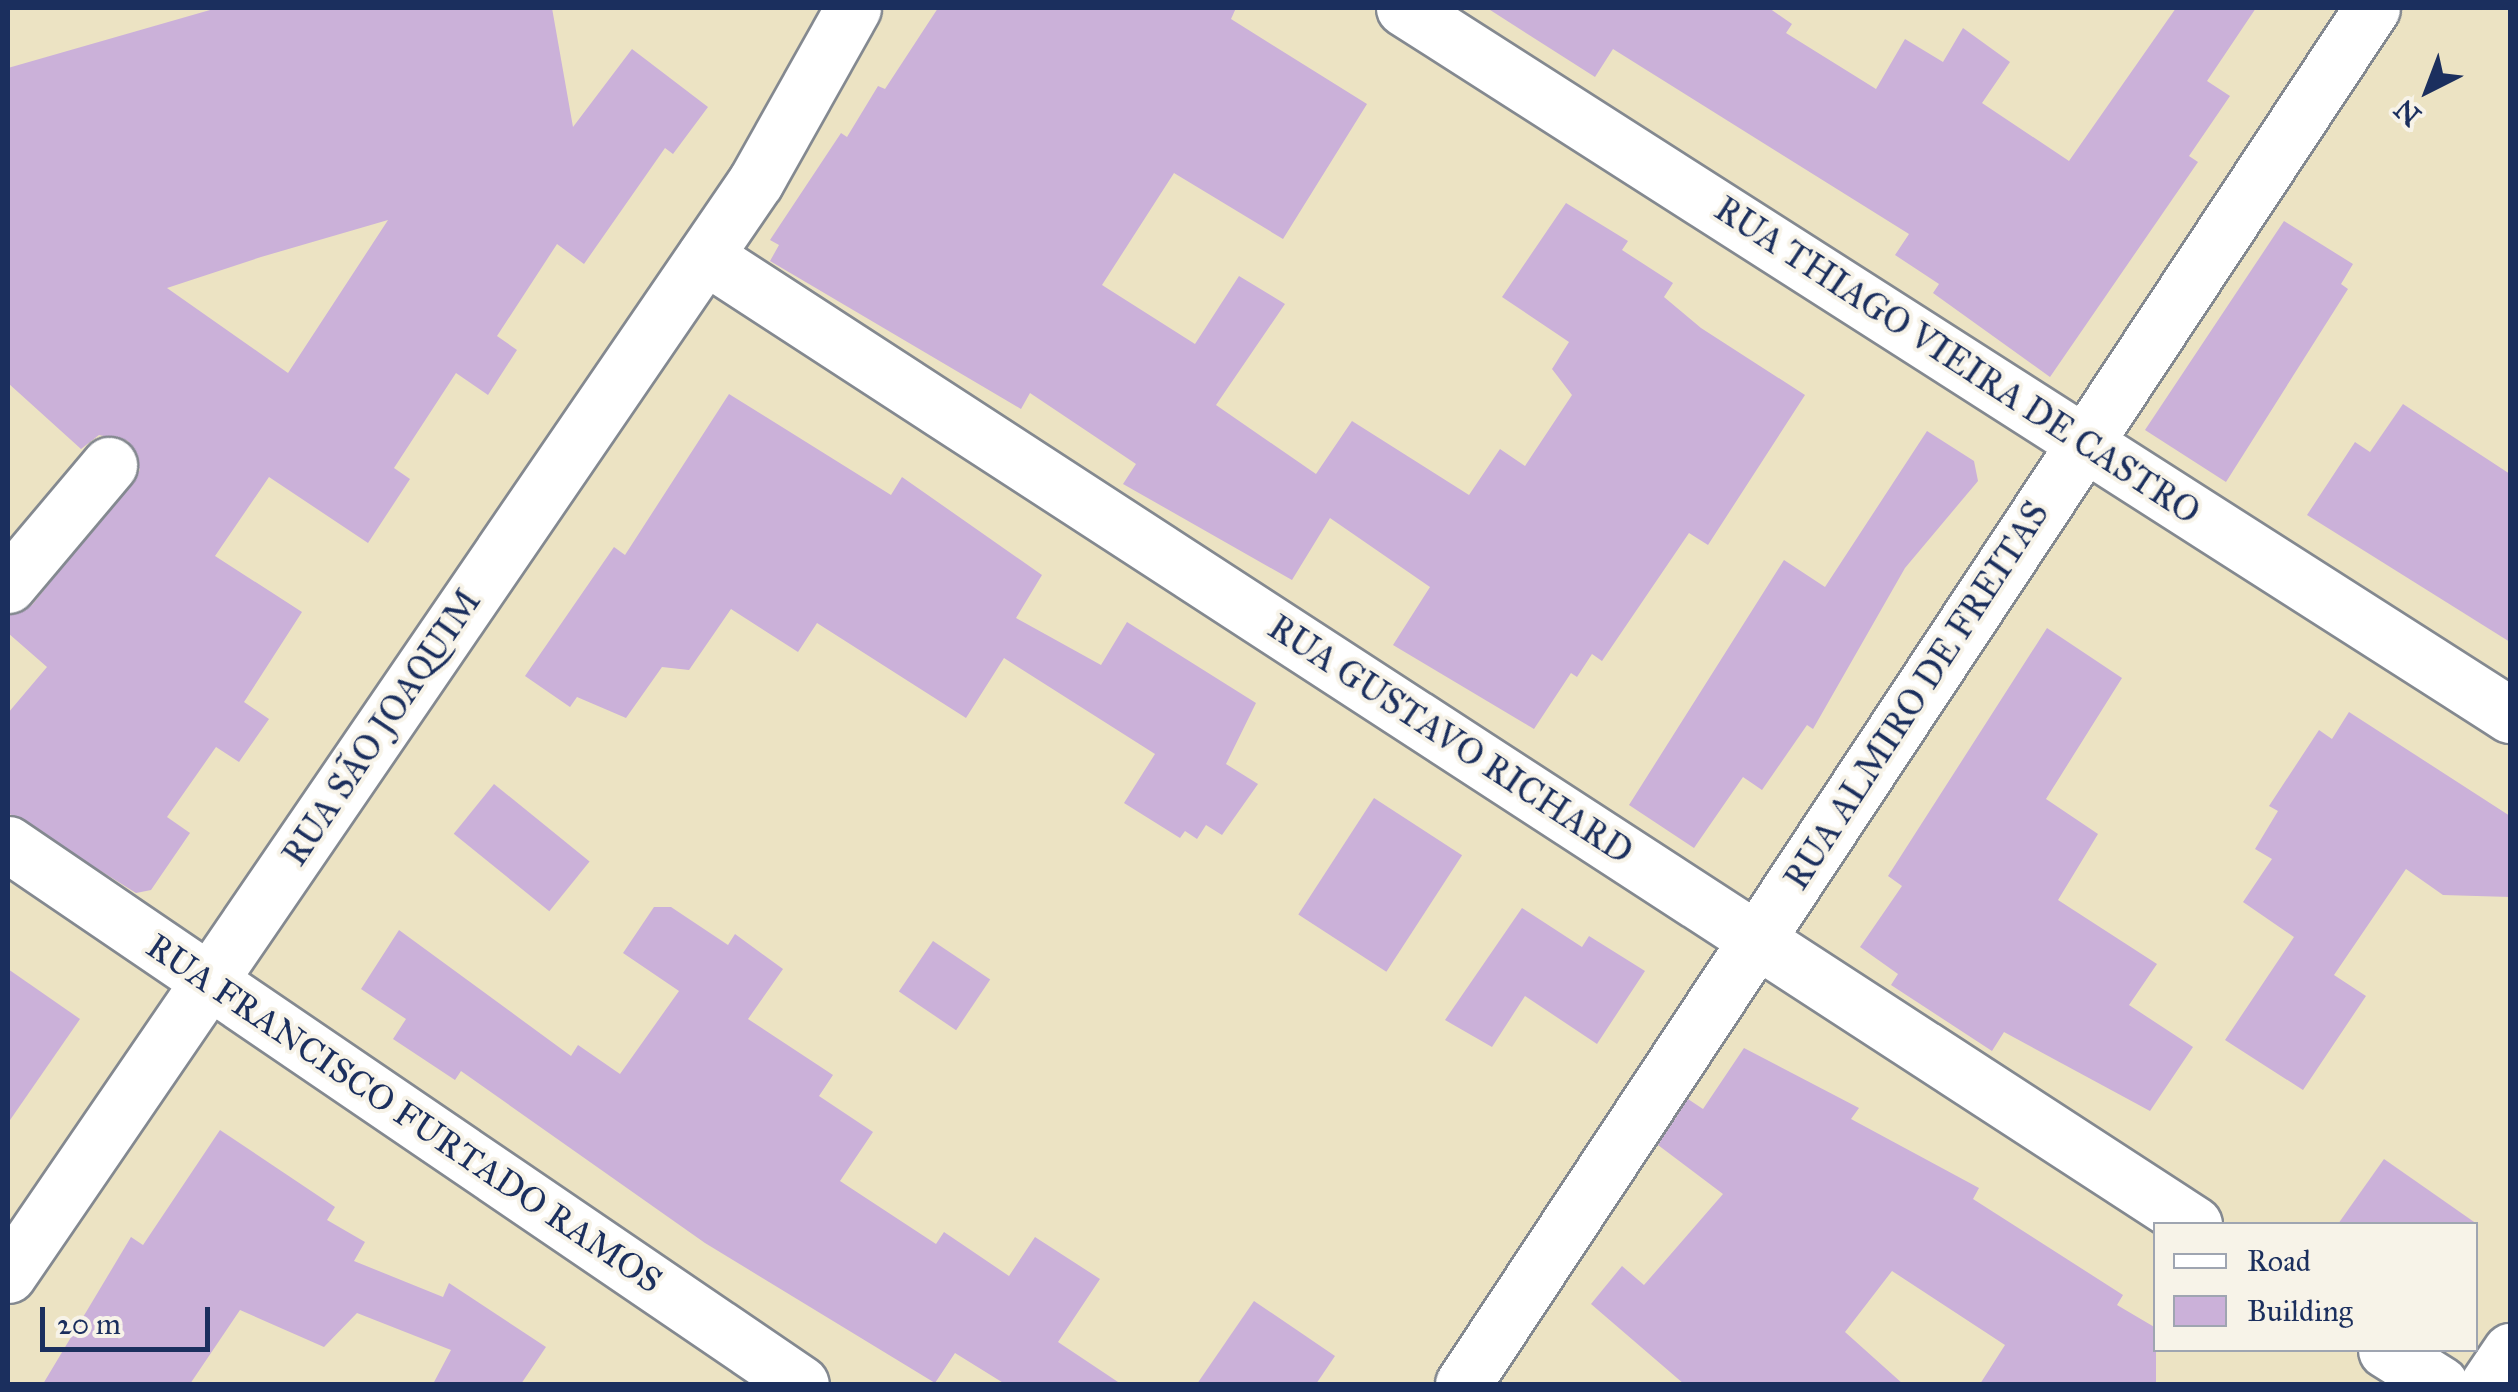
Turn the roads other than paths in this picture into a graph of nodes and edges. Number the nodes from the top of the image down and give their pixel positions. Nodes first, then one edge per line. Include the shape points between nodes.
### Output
1 (854, 8) edge
2 (896, 8) edge
3 (1404, 8) edge
4 (2372, 8) edge
5 (756, 181) junction
6 (705, 256) junction
7 (2084, 443) junction
8 (108, 465) dead end
9 (8, 585) edge
10 (2510, 715) edge
11 (8, 844) edge
12 (1756, 940) junction
13 (208, 981) junction
14 (2191, 1222) edge
15 (8, 1274) edge
16 (2510, 1350) edge
17 (2389, 1352) edge
18 (801, 1384) edge
19 (1463, 1384) edge
20 (2440, 1384) edge
21 (2488, 1384) edge

1 - 5 street, RUA SÃO JOAQUIM
2 - 5 street, RUA SÃO JOAQUIM
3 - 7 street, RUA THIAGO VIEIRA DE CASTRO
4 - 7 street, RUA ALMIRO DE FREITAS
5 - 6 street, RUA SÃO JOAQUIM
6 - 12 street, RUA GUSTAVO RICHARD
6 - 13 street, RUA SÃO JOAQUIM
7 - 10 street, RUA THIAGO VIEIRA DE CASTRO
7 - 12 street, RUA ALMIRO DE FREITAS
8 - 9 street
11 - 13 street, RUA FRANCISCO FURTADO RAMOS
12 - 14 street, RUA GUSTAVO RICHARD
12 - 19 street, RUA ALMIRO DE FREITAS
13 - 15 street, RUA SÃO JOAQUIM
13 - 18 street, RUA FRANCISCO FURTADO RAMOS
16 - 21 street
17 - 20 street

